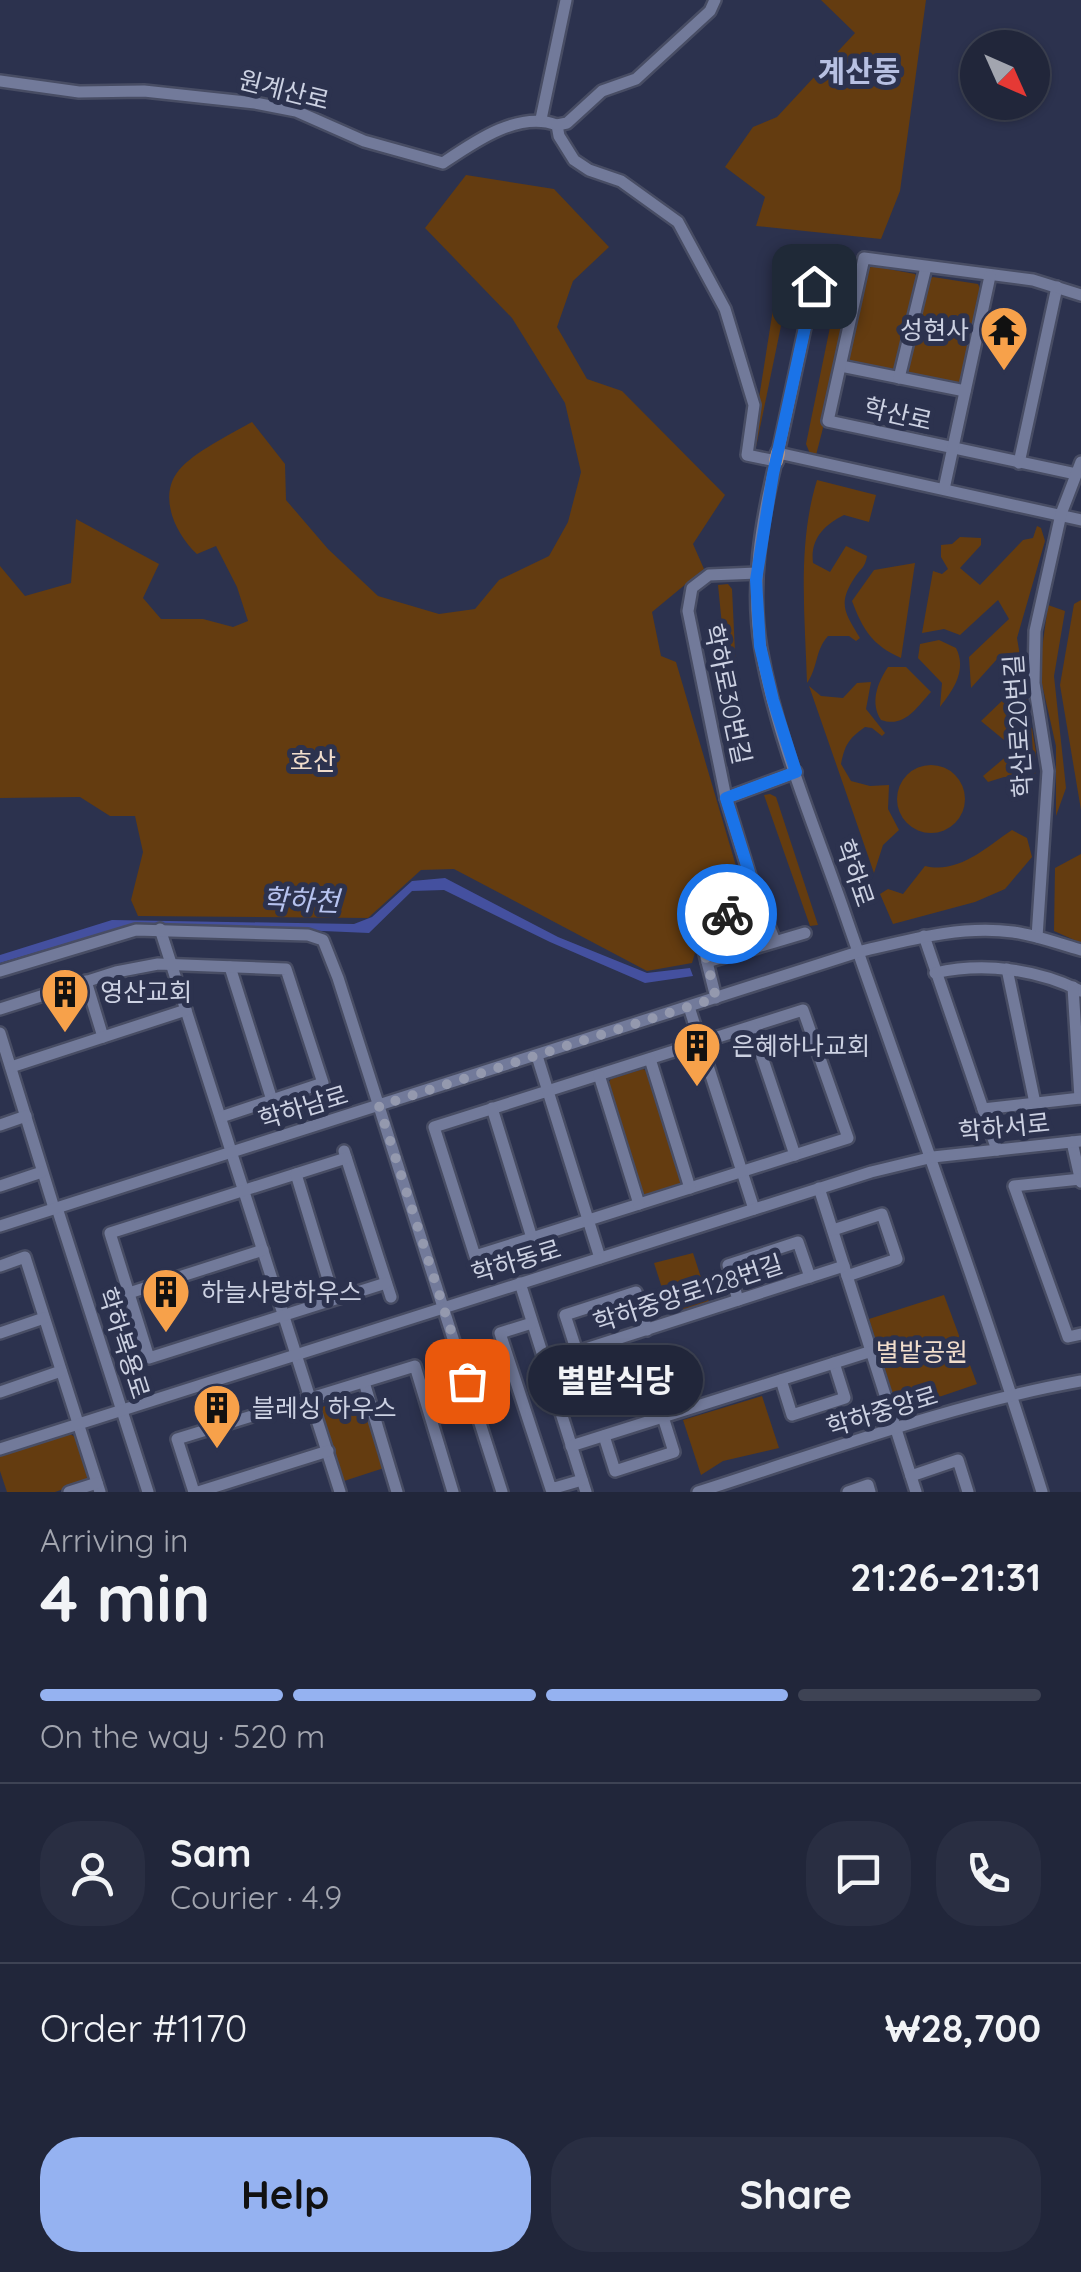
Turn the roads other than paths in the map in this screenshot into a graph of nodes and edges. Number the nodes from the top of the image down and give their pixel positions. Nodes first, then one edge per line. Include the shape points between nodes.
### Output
1 (566, 0) edge
2 (715, 0) edge
3 (0, 81) edge
4 (542, 119) junction
5 (557, 126) junction
6 (821, 253) dead end
7 (926, 267) junction
8 (990, 276) junction
9 (1058, 287) junction
10 (1081, 296) edge
11 (840, 366) junction
12 (899, 378) junction
13 (966, 391) junction
14 (953, 450) junction
15 (777, 457) junction
16 (1019, 463) junction
17 (1079, 468) edge
18 (944, 489) junction
19 (1062, 514) junction
20 (1081, 520) edge
21 (757, 573) junction
22 (796, 772) junction
23 (726, 798) junction
24 (754, 888) junction
25 (160, 930) junction
26 (805, 932) dead end
27 (924, 936) junction
28 (1038, 936) junction
29 (775, 942) junction
30 (1081, 950) edge
31 (858, 952) junction
32 (707, 962) junction
33 (172, 964) junction
34 (230, 966) junction
35 (1007, 970) junction
36 (0, 971) edge
37 (935, 972) junction
38 (86, 981) junction
39 (1077, 989) edge
40 (716, 998) junction
41 (688, 1007) junction
42 (0, 1008) edge
43 (186, 1010) junction
44 (752, 1027) junction
45 (0, 1033) edge
46 (103, 1037) junction
47 (701, 1043) junction
48 (536, 1056) junction
49 (650, 1059) junction
50 (10, 1067) junction
51 (599, 1075) junction
52 (548, 1091) junction
53 (1081, 1098) edge
54 (272, 1100) junction
55 (1035, 1102) junction
56 (379, 1106) junction
57 (492, 1108) junction
58 (984, 1109) junction
59 (26, 1116) junction
60 (221, 1117) junction
61 (0, 1125) edge
62 (1077, 1142) edge
63 (997, 1150) junction
64 (232, 1152) junction
65 (796, 1155) junction
66 (933, 1157) junction
67 (42, 1172) junction
68 (742, 1172) junction
69 (296, 1174) junction
70 (1081, 1180) edge
71 (0, 1186) edge
72 (690, 1188) junction
73 (820, 1188) junction
74 (244, 1190) junction
75 (639, 1204) junction
76 (56, 1208) junction
77 (754, 1210) junction
78 (588, 1220) junction
79 (0, 1226) edge
80 (833, 1230) junction
81 (532, 1238) junction
82 (263, 1250) junction
83 (600, 1258) junction
84 (0, 1266) edge
85 (846, 1271) junction
86 (810, 1277) junction
87 (386, 1282) junction
88 (520, 1284) junction
89 (129, 1293) junction
90 (391, 1297) dead end
91 (334, 1299) junction
92 (738, 1300) junction
93 (444, 1307) junction
94 (283, 1315) junction
95 (44, 1318) junction
96 (532, 1323) junction
97 (647, 1330) junction
98 (0, 1333) edge
99 (1081, 1334) edge
100 (872, 1351) junction
101 (577, 1352) junction
102 (296, 1355) junction
103 (545, 1362) junction
104 (834, 1362) junction
105 (61, 1371) junction
106 (781, 1380) junction
107 (1081, 1381) edge
108 (364, 1382) junction
109 (0, 1392) edge
110 (1012, 1396) junction
111 (310, 1398) junction
112 (122, 1411) junction
113 (663, 1417) junction
114 (78, 1424) junction
115 (896, 1429) junction
116 (604, 1436) junction
117 (572, 1446) junction
118 (0, 1448) edge
119 (328, 1451) junction
120 (912, 1476) junction
121 (584, 1486) edge
122 (99, 1487) edge
123 (70, 1492) edge
124 (148, 1492) edge
125 (196, 1492) edge
126 (340, 1492) edge
127 (397, 1492) edge
128 (453, 1492) edge
129 (502, 1492) edge
130 (698, 1492) edge
131 (848, 1492) edge
132 (870, 1492) edge
133 (916, 1492) edge
134 (968, 1492) edge
135 (1042, 1492) edge

1 - 4 street
2 - 5 street via 636,79 602,91
3 - 4 street, 원계산로 via 79,92 200,94 296,111 364,141 443,163 504,128
4 - 5 street
5 - 15 street via 574,160 622,181 678,222 726,309 754,405 747,455
6 - 15 street, 학하로
7 - 8 street, 학산로
7 - 11 street, 학산로 via 864,258
7 - 12 street, 학산로
8 - 9 street, 학산로
8 - 13 street, 학산로
9 - 10 street, 학산로
9 - 16 street
11 - 12 street, 학산로
11 - 14 street, 학산로 via 828,421
12 - 13 street, 학산로
13 - 14 street, 학산로
14 - 16 street
14 - 18 street, 학산로
15 - 18 street
15 - 21 street, 학하로
16 - 17 street
17 - 19 street
18 - 19 street
19 - 20 street
19 - 28 street, 학산로20번길 via 1033,657 1048,771
21 - 22 street, 학하로 via 760,646
21 - 23 street, 학하로30번길 via 709,575 689,598 690,632
22 - 23 street
22 - 31 street, 학하로
23 - 24 street, 학하로30번길
24 - 29 street, 학하로30번길
24 - 32 street via 708,937
25 - 33 street
25 - 36 street via 128,931
25 - 56 street via 323,940
26 - 29 street
27 - 28 street, 학하남로 via 984,930
27 - 31 street, 학하남로
27 - 37 street
28 - 30 street, 학하남로
29 - 32 street
31 - 40 street, 학하남로
31 - 66 street, 학하로
32 - 40 street
33 - 34 street
33 - 38 street
33 - 43 street
34 - 54 street
34 - 54 street via 286,969 323,1083
35 - 37 street
35 - 39 street
35 - 55 street
37 - 58 street
38 - 42 street
38 - 46 street
39 - 53 street
40 - 41 street, 학하남로
41 - 47 street
41 - 48 street, 학하남로
43 - 46 street
43 - 60 street
44 - 47 street
44 - 65 street
44 - 65 street via 804,1010 848,1138
45 - 50 street, 학하복용로
46 - 50 street
47 - 49 street
47 - 68 street
48 - 52 street
48 - 56 street, 학하남로
49 - 51 street
49 - 72 street
50 - 59 street, 학하복용로
51 - 52 street
51 - 75 street
52 - 57 street
52 - 78 street
53 - 55 street
54 - 60 street
55 - 58 street
56 - 64 street, 학하남로
56 - 93 street
57 - 81 street
57 - 81 street via 434,1127 476,1256
58 - 63 street
59 - 61 street
59 - 67 street, 학하복용로
60 - 64 street
62 - 63 street, 학하서로
62 - 70 street
63 - 66 street, 학하서로
64 - 74 street
64 - 76 street, 학하남로
65 - 68 street
66 - 73 street, 학하동로
66 - 110 street, 학하로
67 - 71 street
67 - 76 street, 학하복용로
68 - 72 street
68 - 77 street
69 - 74 street
69 - 87 street via 345,1154
69 - 91 street
70 - 99 street via 1014,1186 1068,1337
72 - 75 street
73 - 77 street, 학하동로
73 - 80 street
74 - 82 street
74 - 89 street via 110,1234
75 - 78 street
76 - 79 street, 학하남로
76 - 112 street, 학하복용로
77 - 83 street, 학하동로
78 - 81 street
78 - 83 street
80 - 85 street
80 - 85 street, 학하중앙로128번길 via 882,1214 897,1260
82 - 89 street
82 - 94 street
83 - 88 street, 학하동로
84 - 95 street via 25,1257
85 - 86 street, 학하중앙로128번길
85 - 100 street
86 - 92 street, 학하중앙로128번길
86 - 92 street via 798,1242 728,1265
87 - 90 street
87 - 91 street
88 - 93 street, 학하동로
88 - 96 street
89 - 94 street via 149,1358
91 - 94 street
92 - 97 street, 학하중앙로128번길
93 - 102 street, 학하동로
93 - 129 street
94 - 102 street
95 - 98 street
95 - 105 street
96 - 103 street
96 - 121 street via 500,1334 550,1490
97 - 101 street, 학하중앙로128번길
97 - 101 street via 636,1292 566,1315
100 - 104 street
100 - 115 street
101 - 103 street, 학하중앙로128번길
102 - 111 street
102 - 112 street, 학하동로
103 - 117 street
104 - 106 street
104 - 106 street via 845,1398 810,1410 792,1415
105 - 109 street
105 - 114 street
106 - 113 street
107 - 110 street, 학하중앙로
108 - 111 street
108 - 127 street
108 - 128 street via 415,1366
110 - 115 street, 학하중앙로
110 - 135 street, 학하로
111 - 119 street
111 - 125 street via 177,1440
112 - 114 street, 학하동로
112 - 124 street, 학하복용로
113 - 116 street
113 - 116 street via 674,1452 615,1471
114 - 118 street, 학하동로
114 - 122 street
115 - 120 street
115 - 130 street, 학하중앙로
116 - 117 street
117 - 121 street
119 - 125 street
119 - 126 street
120 - 133 street
120 - 134 street via 958,1460
122 - 123 street
131 - 132 street via 868,1485

